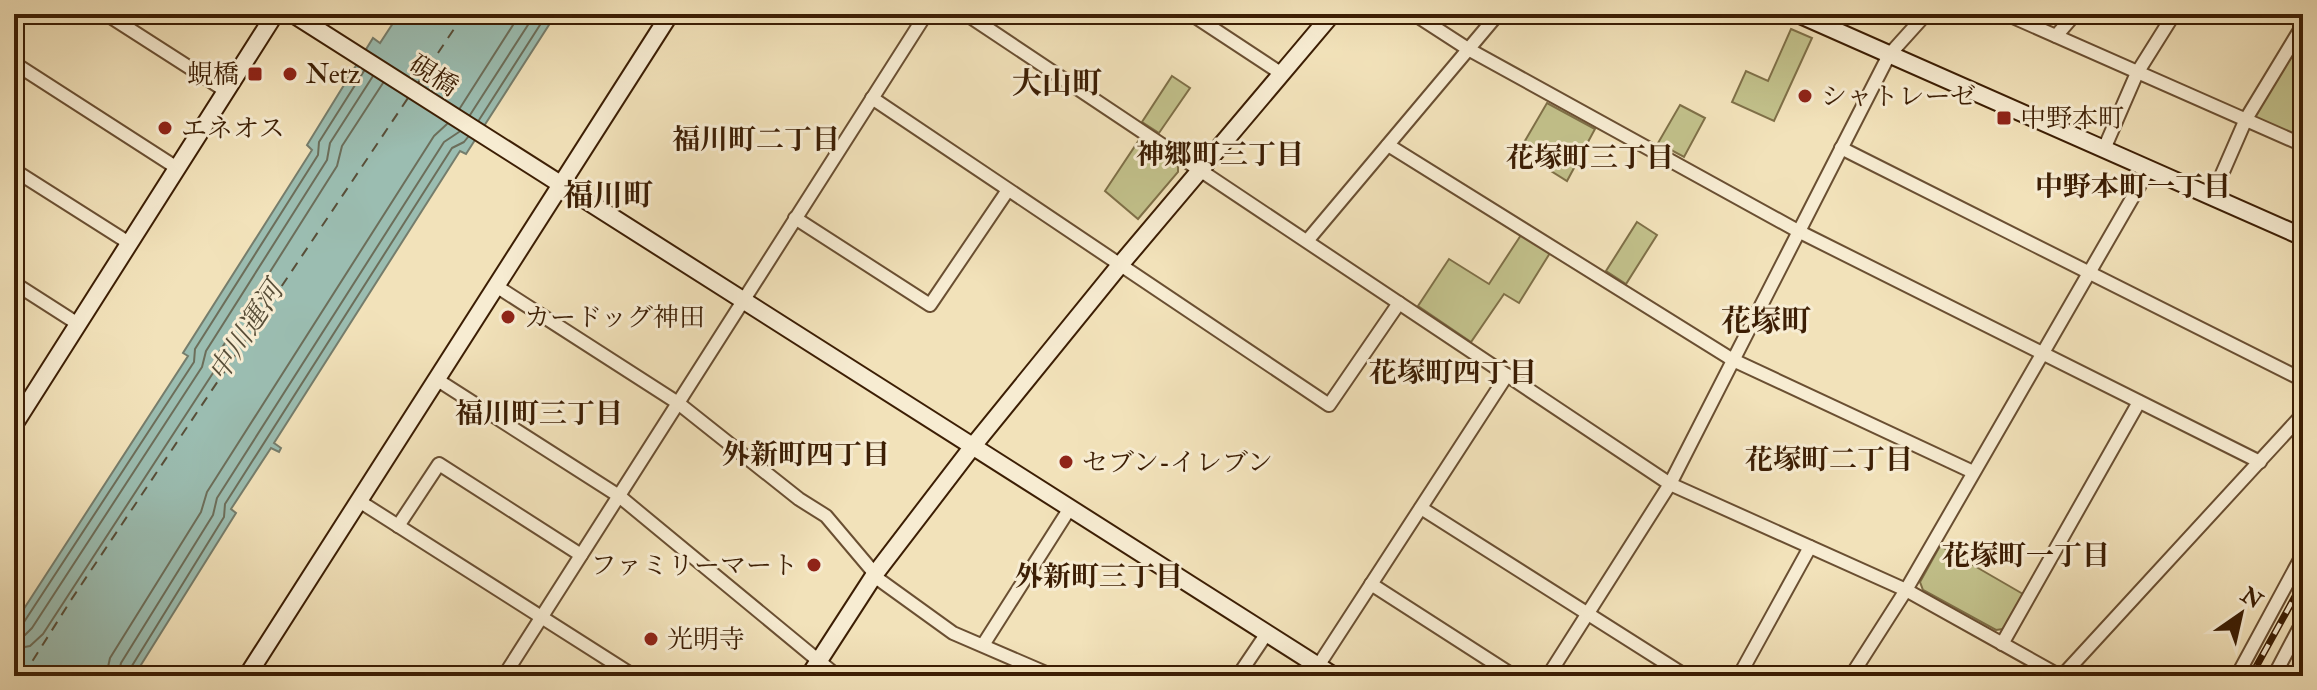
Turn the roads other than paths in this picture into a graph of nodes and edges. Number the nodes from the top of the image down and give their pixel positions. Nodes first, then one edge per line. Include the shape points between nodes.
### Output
1 (19, 14) edge
2 (106, 14) edge
3 (275, 14) edge
4 (293, 14) edge
5 (670, 14) edge
6 (926, 14) edge
7 (966, 14) edge
8 (1191, 14) edge
9 (1332, 14) edge
10 (1414, 14) edge
11 (1498, 14) edge
12 (1798, 14) edge
13 (1926, 14) edge
14 (2006, 14) edge
15 (2075, 14) edge
16 (2174, 14) edge
17 (14, 21) edge
18 (2303, 25) edge
19 (2056, 36) junction
20 (1468, 49) junction
21 (1889, 55) junction
22 (14, 63) edge
23 (2137, 73) junction
24 (1282, 74) junction
25 (226, 91) junction
26 (872, 98) junction
27 (2246, 119) junction
28 (1388, 145) junction
29 (2303, 145) edge
30 (1841, 148) junction
31 (2104, 149) junction
32 (177, 168) junction
33 (2149, 169) junction
34 (14, 170) edge
35 (1200, 170) junction
36 (561, 185) junction
37 (1008, 190) junction
38 (2212, 197) junction
39 (795, 218) junction
40 (1798, 231) junction
41 (2303, 237) edge
42 (1307, 241) junction
43 (129, 243) junction
44 (1120, 265) junction
45 (2089, 273) junction
46 (14, 283) edge
47 (496, 286) junction
48 (743, 301) junction
49 (1399, 303) junction
50 (78, 324) junction
51 (2041, 353) junction
52 (1733, 360) junction
53 (1507, 375) junction
54 (436, 379) junction
55 (2303, 380) edge
56 (20, 401) edge
57 (2139, 402) junction
58 (678, 403) junction
59 (2303, 414) edge
60 (14, 425) edge
61 (973, 446) junction
62 (2260, 462) junction
63 (1973, 472) junction
64 (1670, 484) junction
65 (619, 496) junction
66 (359, 501) junction
67 (1070, 508) junction
68 (1421, 508) junction
69 (398, 526) junction
70 (1810, 547) junction
71 (2303, 554) edge
72 (581, 555) junction
73 (874, 575) junction
74 (1371, 584) junction
75 (1906, 590) junction
76 (1588, 614) junction
77 (541, 617) junction
78 (2303, 621) edge
79 (1267, 633) junction
80 (2002, 644) junction
81 (983, 645) junction
82 (1318, 666) junction
83 (814, 669) edge
84 (247, 676) edge
85 (504, 676) edge
86 (634, 676) edge
87 (837, 676) edge
88 (1053, 676) edge
89 (1238, 676) edge
90 (1334, 676) edge
91 (1514, 676) edge
92 (1548, 676) edge
93 (1686, 676) edge
94 (1739, 676) edge
95 (1851, 676) edge
96 (2061, 676) edge
97 (2237, 676) edge
98 (2274, 676) edge

1 - 17 street
2 - 25 street
3 - 25 street
4 - 36 street, 硯橋
5 - 36 street
6 - 26 street
7 - 35 street
8 - 24 street
9 - 24 street
10 - 20 street
11 - 20 street
12 - 21 street
13 - 21 street
14 - 19 street
15 - 19 street
16 - 23 street
18 - 27 street
19 - 23 street
20 - 28 street
20 - 40 street
21 - 30 street
21 - 31 street
22 - 32 street
23 - 27 street
23 - 31 street
24 - 35 street
25 - 32 street
26 - 37 street
26 - 39 street
27 - 29 street
27 - 38 street
28 - 42 street
28 - 52 street
30 - 40 street
30 - 45 street
31 - 33 street
32 - 43 street
33 - 38 street
33 - 45 street
34 - 43 street
35 - 42 street
35 - 44 street
36 - 47 street
36 - 48 street, 硯橋
37 - 39 street via 930,305
37 - 44 street
38 - 41 street
39 - 48 street
40 - 51 street
40 - 52 street
42 - 49 street
43 - 50 street
44 - 49 street via 1329,405
44 - 61 street
45 - 51 street
45 - 55 street
46 - 50 street
47 - 54 street
47 - 58 street
48 - 58 street
48 - 61 street, 硯橋
49 - 53 street
50 - 56 street
51 - 57 street
51 - 63 street
52 - 63 street
52 - 64 street
53 - 64 street
53 - 68 street
54 - 65 street
54 - 66 street
56 - 60 street
57 - 62 street
57 - 80 street
58 - 65 street
58 - 73 street via 826,516
59 - 62 street
61 - 67 street, 硯橋
61 - 73 street
62 - 96 street
63 - 75 street
64 - 70 street
64 - 76 street
65 - 72 street
65 - 83 street
66 - 69 street
66 - 84 street
67 - 79 street, 硯橋
67 - 81 street
68 - 74 street
68 - 76 street
69 - 72 street via 439,464
69 - 77 street
70 - 75 street
70 - 94 street
71 - 97 street
72 - 77 street
73 - 81 street via 953,633
73 - 83 street
74 - 82 street
74 - 91 street
75 - 80 street
75 - 95 street
76 - 92 street
76 - 93 street
77 - 85 street
77 - 86 street
78 - 98 street
79 - 82 street, 硯橋
79 - 89 street
80 - 96 street
81 - 88 street
82 - 90 street, 硯橋
83 - 87 street

